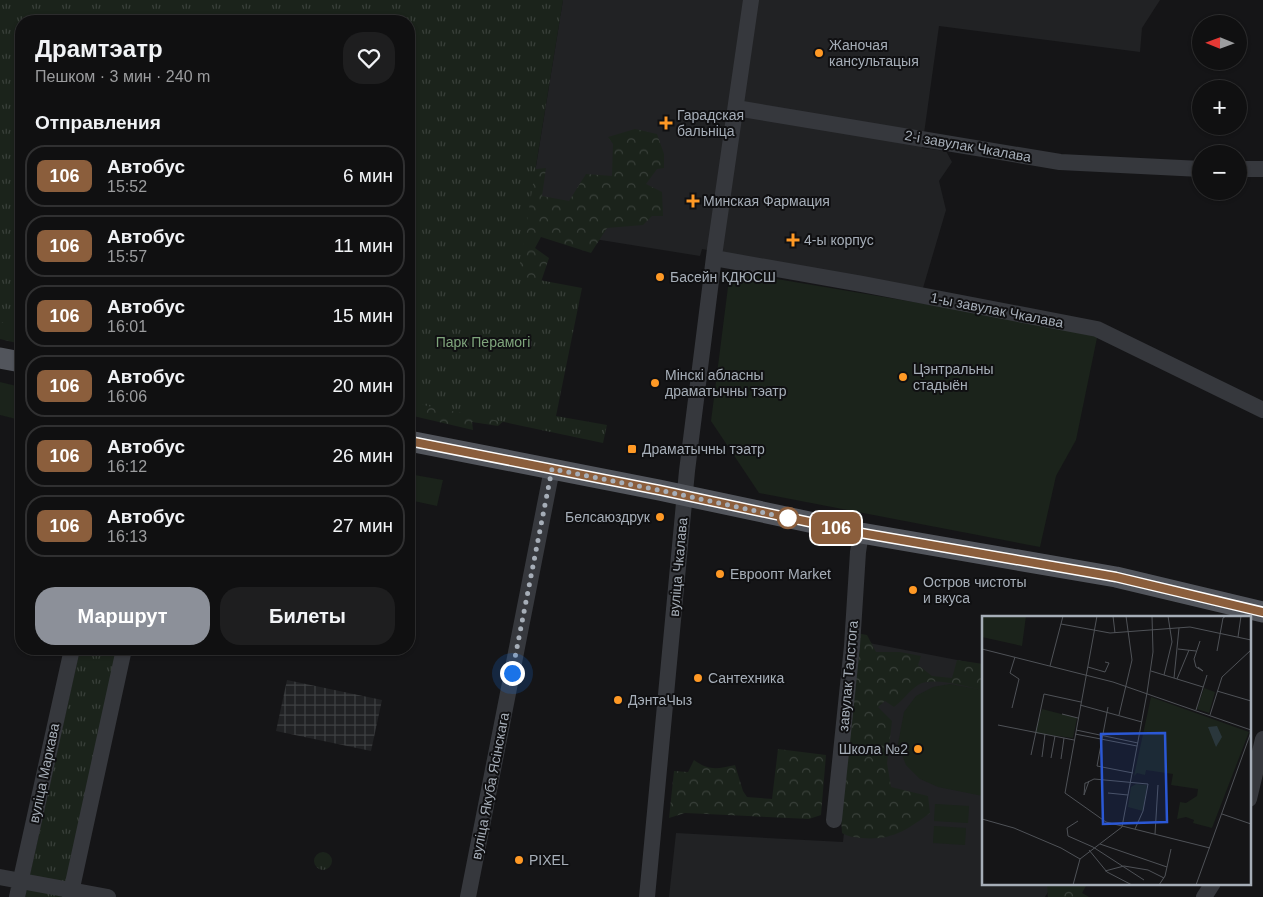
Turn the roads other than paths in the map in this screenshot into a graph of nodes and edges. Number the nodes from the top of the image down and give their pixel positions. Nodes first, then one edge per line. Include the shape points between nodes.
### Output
1 (751, 0) edge
2 (736, 108) junction
3 (1192, 169) edge
4 (1247, 169) edge
5 (1263, 169) edge
6 (715, 254) junction
7 (0, 358) edge
8 (15, 361) edge
9 (1263, 410) edge
10 (415, 442) edge
11 (552, 469) junction
12 (685, 495) junction
13 (861, 533) junction
14 (1263, 612) edge
15 (71, 655) edge
16 (123, 655) edge
17 (1263, 739) edge
18 (1250, 795) edge
19 (834, 820) dead end
20 (0, 876) edge
21 (1212, 884) edge
22 (19, 889) edge
23 (71, 893) edge
24 (108, 897) edge
25 (468, 897) edge
26 (647, 897) edge
27 (1204, 897) edge

1 - 2 street, вуліца Чкалава
2 - 3 street, 2-і завулак Чкалава via 1060,162
2 - 6 street, вуліца Чкалава
4 - 5 street
6 - 9 street, 1-ы завулак Чкалава via 1097,329
6 - 12 street, вуліца Чкалава
7 - 8 main road
10 - 11 main road
11 - 12 main road
11 - 25 street, вуліца Якуба Ясінскага
12 - 13 main road
12 - 26 street, вуліца Чкалава
13 - 14 main road via 1116,577
13 - 19 street, завулак Талстога
15 - 22 street, вуліца Маркава
16 - 23 street
17 - 18 street
20 - 22 street
21 - 27 street
22 - 23 street
23 - 24 street

